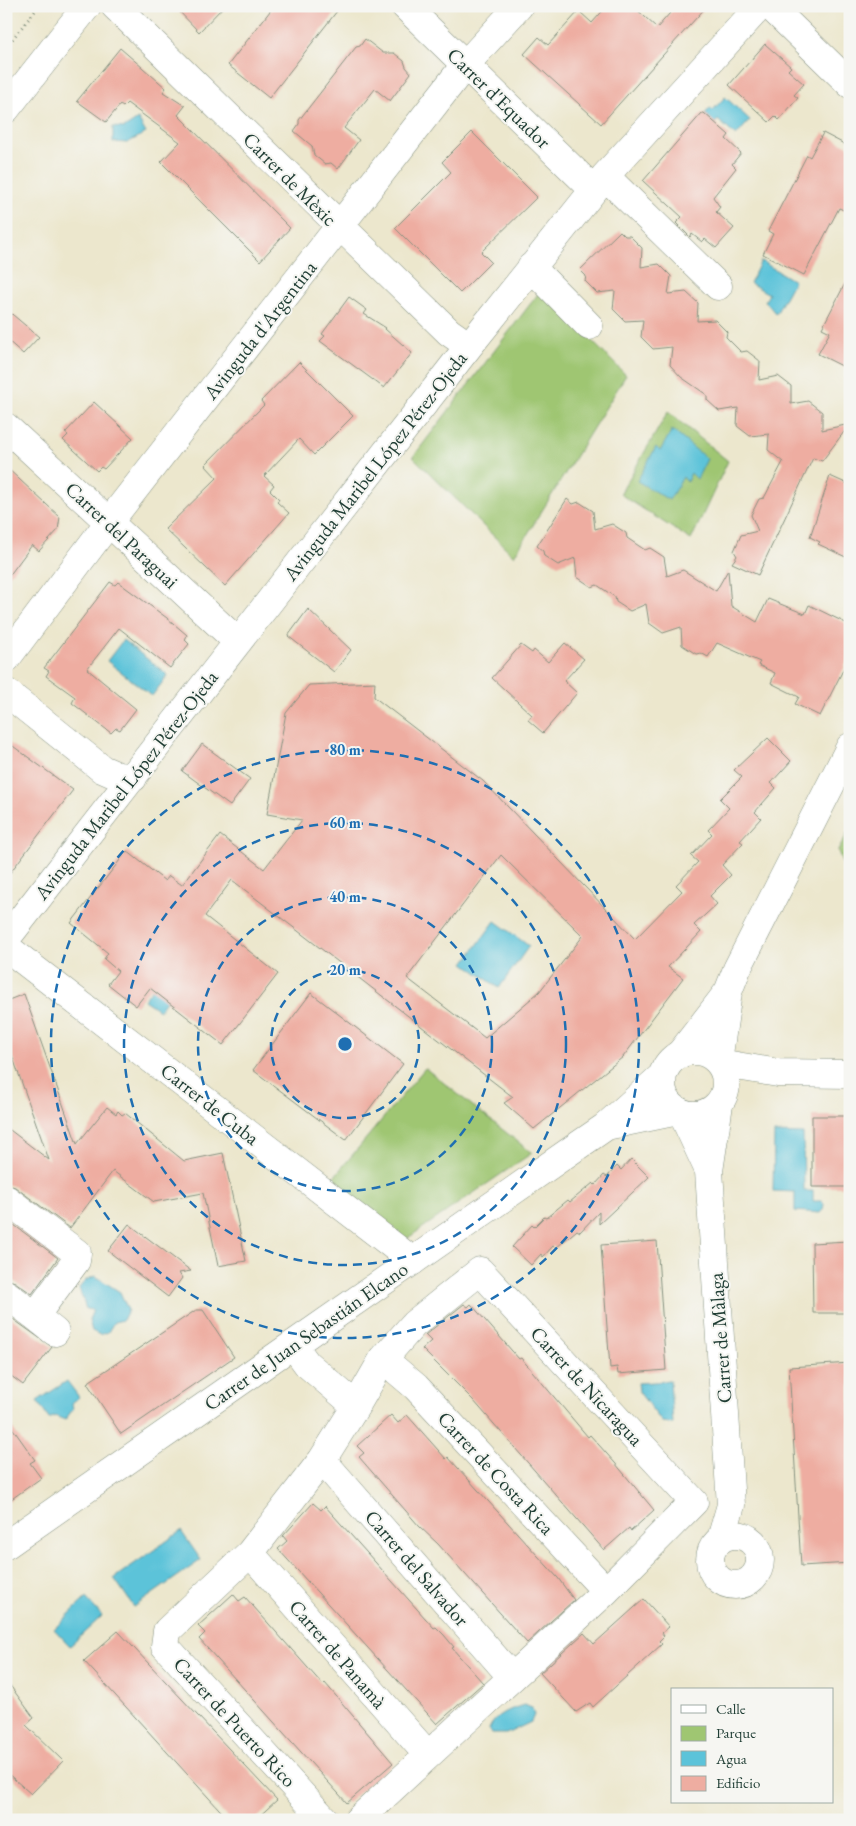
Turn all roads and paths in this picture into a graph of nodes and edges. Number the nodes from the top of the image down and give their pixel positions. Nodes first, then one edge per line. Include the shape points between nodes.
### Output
1 (39, 6) edge
2 (87, 6) edge
3 (116, 6) edge
4 (405, 6) edge
5 (519, 6) edge
6 (760, 6) edge
7 (770, 6) edge
8 (6, 47) edge
9 (465, 65) junction
10 (850, 84) edge
11 (6, 109) edge
12 (599, 183) junction
13 (340, 228) junction
14 (531, 267) junction
15 (718, 286) dead end
16 (589, 326) dead end
17 (469, 346) junction
18 (6, 427) edge
19 (109, 522) junction
20 (238, 642) junction
21 (6, 659) edge
22 (6, 692) edge
23 (850, 747) edge
24 (133, 778) junction
25 (6, 939) edge
26 (6, 947) edge
27 (728, 992) junction
28 (719, 1062) junction
29 (672, 1065) junction
30 (778, 1073) junction
31 (850, 1074) edge
32 (722, 1099) junction
33 (680, 1112) junction
34 (605, 1126) junction
35 (709, 1171) junction
36 (6, 1199) edge
37 (413, 1261) junction
38 (6, 1294) edge
39 (293, 1346) junction
40 (383, 1359) junction
41 (356, 1406) junction
42 (322, 1460) junction
43 (731, 1506) junction
44 (721, 1539) junction
45 (753, 1542) junction
46 (6, 1545) edge
47 (250, 1553) junction
48 (606, 1591) junction
49 (511, 1676) junction
50 (427, 1754) junction
51 (325, 1820) edge
52 (358, 1820) edge

1 - 8 path
2 - 11 street
3 - 13 street, Carrer de Mèxic
4 - 9 street, Carrer d'Equador
5 - 9 street, Avinguda d'Argentina
6 - 12 street, Avinguda Maribel López Pérez-Ojeda
7 - 10 street
9 - 12 street, Carrer d'Equador
9 - 13 street, Avinguda d'Argentina
12 - 14 street, Avinguda Maribel López Pérez-Ojeda
12 - 15 street, Carrer d'Equador
13 - 17 street, Carrer de Mèxic via 449,332
13 - 19 street, Avinguda d'Argentina
14 - 16 street
14 - 17 street, Avinguda Maribel López Pérez-Ojeda
17 - 20 street, Avinguda Maribel López Pérez-Ojeda
18 - 19 street, Carrer del Paraguai
19 - 20 street, Carrer del Paraguai
19 - 21 street, Avinguda d'Argentina
20 - 24 street, Avinguda Maribel López Pérez-Ojeda
22 - 24 street via 102,769
23 - 27 street, Carrer de Juan Sebastián Elcano
24 - 25 street, Avinguda Maribel López Pérez-Ojeda
26 - 37 street, Carrer de Cuba
27 - 28 street, Carrer de Juan Sebastián Elcano
27 - 29 street, Carrer de Juan Sebastián Elcano
28 - 29 street via 700,1052 690,1051
28 - 30 street
28 - 32 street via 726,1078
29 - 33 street via 662,1085 665,1096
29 - 34 street, Carrer de Juan Sebastián Elcano
30 - 31 street
30 - 32 street
32 - 33 street via 702,1114
32 - 35 street, Carrer de Màlaga
33 - 34 street, Carrer de Juan Sebastián Elcano
33 - 35 street, Carrer de Màlaga
34 - 37 street, Carrer de Juan Sebastián Elcano
35 - 43 street, Carrer de Màlaga
36 - 38 street via 77,1253 45,1324
37 - 39 street, Carrer de Juan Sebastián Elcano
39 - 41 street via 307,1364
39 - 46 street, Carrer de Juan Sebastián Elcano
40 - 41 street
40 - 48 street, Carrer de Costa Rica via 416,1387
40 - 48 street, Carrer de Nicaragua via 414,1324 480,1271 694,1502
41 - 42 street
42 - 47 street
42 - 49 street, Carrer del Salvador
43 - 44 street, Carrer de Màlaga
43 - 45 street, Carrer de Màlaga
44 - 45 street via 731,1535 744,1536
44 - 45 street via 713,1548 710,1560 716,1575 729,1584 750,1580 757,1571 760,1560
47 - 50 street, Carrer de Panamà
47 - 51 street, Carrer de Puerto Rico via 167,1631 164,1646
48 - 49 street
49 - 50 street
50 - 52 street

